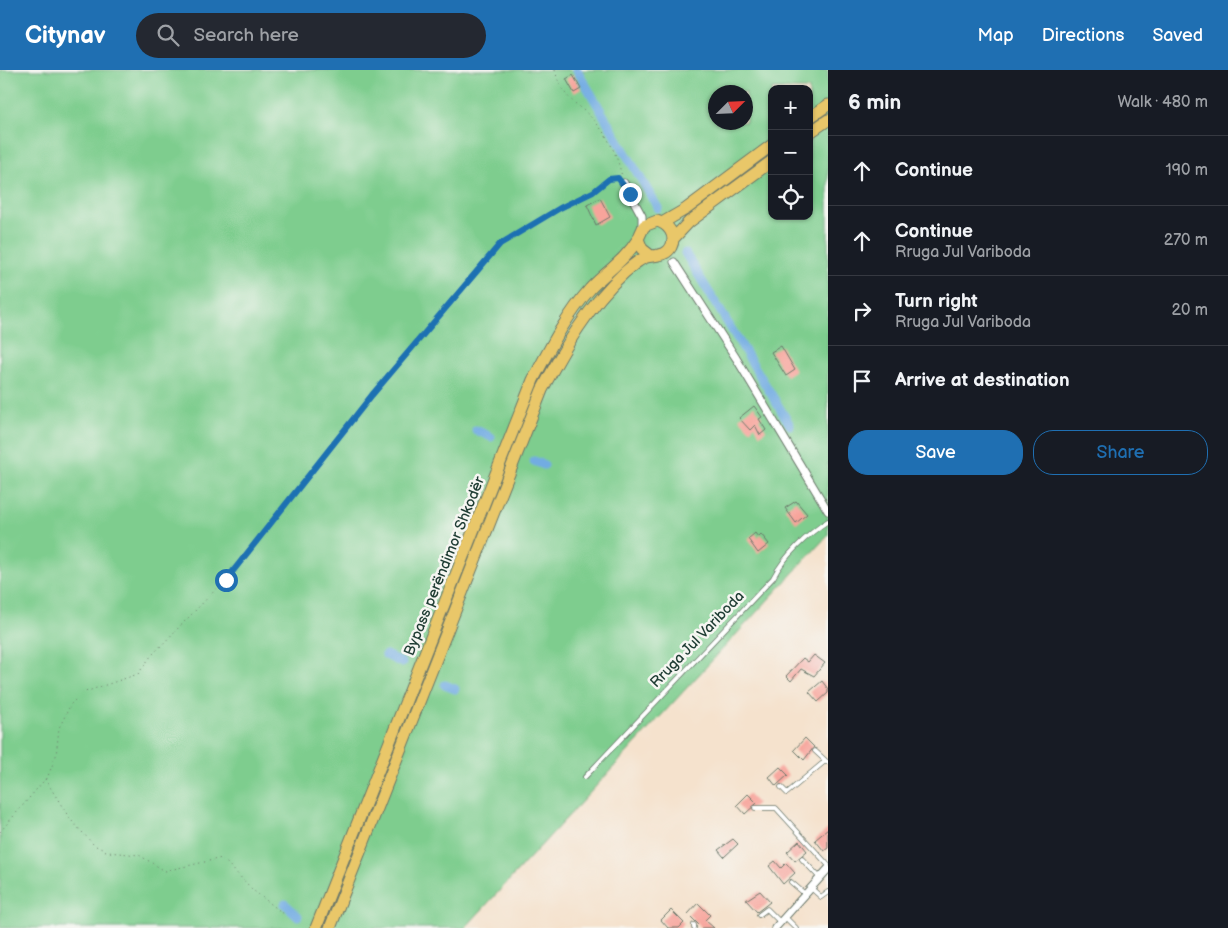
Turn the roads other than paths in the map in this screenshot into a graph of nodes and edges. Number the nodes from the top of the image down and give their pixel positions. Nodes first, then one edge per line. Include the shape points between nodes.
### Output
1 (828, 105) edge
2 (813, 115) edge
3 (828, 120) edge
4 (813, 131) edge
5 (768, 148) edge
6 (768, 164) edge
7 (624, 183) road end
8 (640, 212) junction
9 (660, 222) junction
10 (640, 233) junction
11 (672, 243) junction
12 (654, 256) junction
13 (674, 262) junction
14 (828, 510) edge
15 (828, 521) edge
16 (815, 751) dead end
17 (828, 762) edge
18 (585, 777) dead end
19 (781, 787) dead end
20 (755, 808) dead end
21 (802, 859) dead end
22 (828, 864) edge
23 (828, 869) edge
24 (820, 878) junction
25 (791, 882) dead end
26 (811, 888) junction
27 (828, 892) edge
28 (805, 894) junction
29 (760, 915) dead end
30 (782, 919) junction
31 (316, 928) edge
32 (330, 928) edge
33 (775, 928) edge
34 (796, 928) edge

1 - 2 highway
3 - 4 highway
5 - 9 highway, Bypass perëndimor Shkodër via 686,209
6 - 11 highway, Bypass perëndimor Shkodër via 689,222
7 - 8 street
8 - 9 street
8 - 10 street
9 - 10 highway, Bypass perëndimor Shkodër via 651,222
9 - 11 highway via 671,230
10 - 12 highway via 640,247
10 - 31 highway, Bypass perëndimor Shkodër via 628,252 578,303 533,380
11 - 12 highway, Bypass perëndimor Shkodër via 666,252
11 - 13 street
12 - 13 street
12 - 32 highway, Bypass perëndimor Shkodër via 643,259 625,272 590,309 566,343 542,390
13 - 14 street
15 - 18 lane, Rruga Jul Variboda via 778,568 773,578
16 - 17 lane
17 - 19 lane via 787,793
20 - 22 lane via 776,808
21 - 24 lane
23 - 24 street
24 - 26 street
25 - 28 lane
26 - 27 lane via 821,897
26 - 28 street
28 - 30 street
29 - 30 lane via 767,909
30 - 33 street
30 - 34 lane

